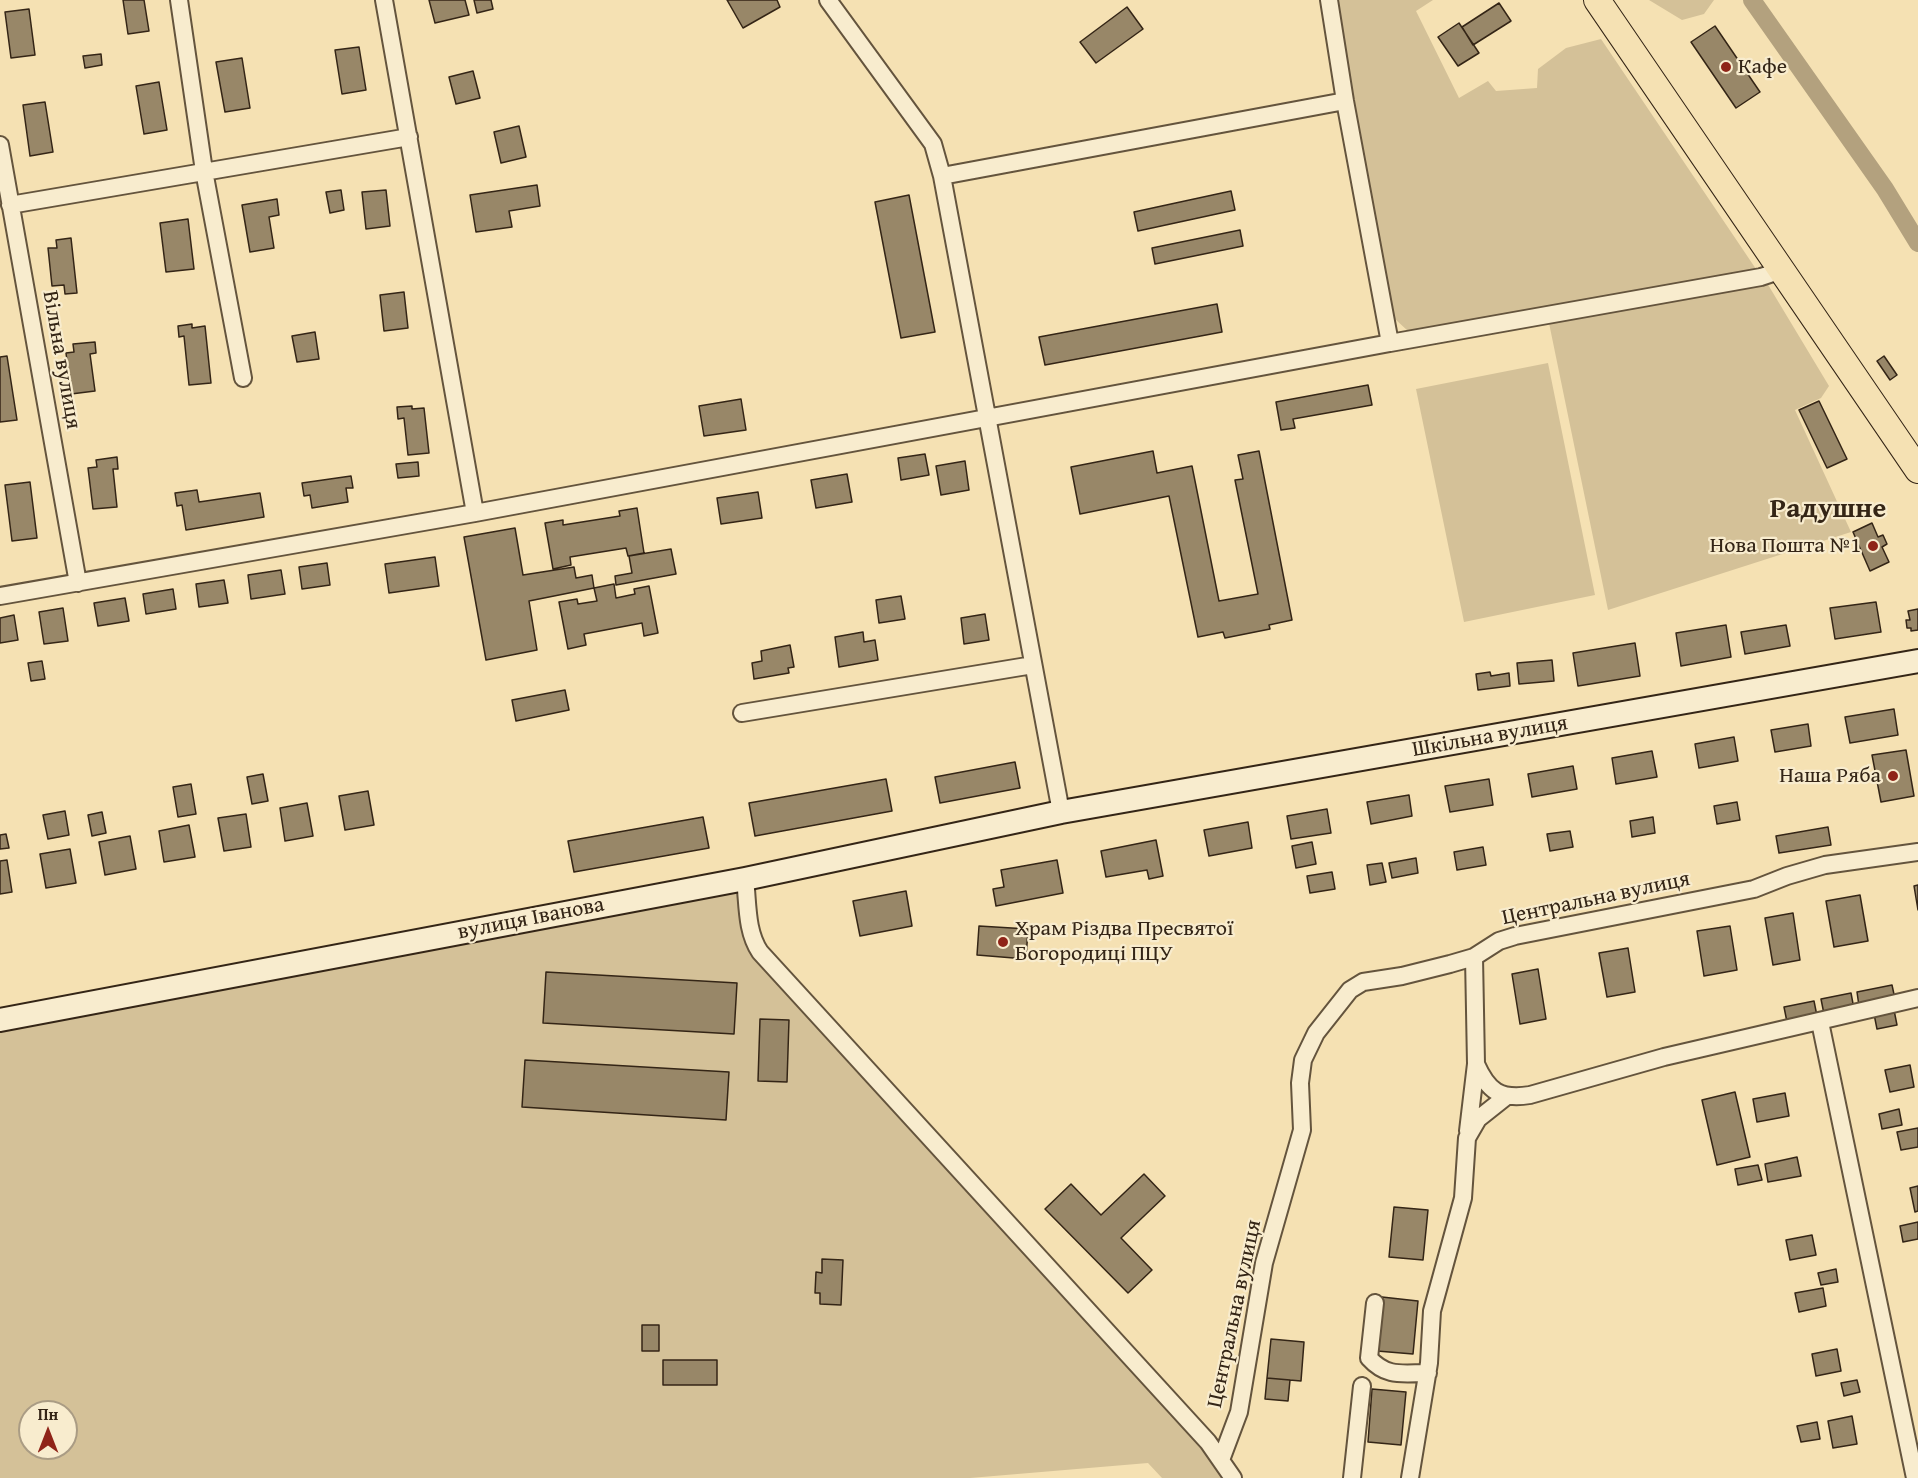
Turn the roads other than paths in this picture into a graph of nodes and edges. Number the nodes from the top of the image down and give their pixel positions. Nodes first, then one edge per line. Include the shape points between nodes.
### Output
1 (179, 0) edge
2 (384, 0) edge
3 (828, 0) edge
4 (1329, 0) edge
5 (1597, 0) edge
6 (1345, 101) junction
7 (409, 136) junction
8 (0, 145) edge
9 (204, 171) junction
10 (942, 176) junction
11 (10, 205) junction
12 (1782, 270) junction
13 (1390, 344) junction
14 (243, 378) dead end
15 (987, 418) junction
16 (1918, 470) edge
17 (475, 513) junction
18 (78, 583) junction
19 (0, 596) edge
20 (1918, 661) edge
21 (1034, 665) junction
22 (742, 713) dead end
23 (1061, 812) junction
24 (1918, 852) edge
25 (745, 879) junction
26 (1474, 957) junction
27 (1918, 998) edge
28 (0, 1020) edge
29 (1820, 1022) junction
30 (1476, 1064) junction
31 (1508, 1096) junction
32 (1467, 1138) junction
33 (1375, 1303) dead end
34 (1428, 1373) junction
35 (1362, 1386) dead end
36 (1221, 1460) junction
37 (1233, 1478) edge
38 (1353, 1478) edge
39 (1410, 1478) edge
40 (1915, 1478) edge

1 - 9 street
2 - 7 street
3 - 10 street via 933,144
4 - 6 street
5 - 12 main road
6 - 10 street
6 - 13 street
7 - 9 street
7 - 17 street
8 - 11 street, Вільна вулиця
9 - 11 street
9 - 14 street
10 - 15 street
11 - 18 street, Вільна вулиця
12 - 13 street via 1761,278
12 - 16 main road
13 - 15 street
15 - 17 street
15 - 21 street
17 - 18 street
18 - 19 street
20 - 23 street, Шкільна вулиця
21 - 22 street
21 - 23 street
23 - 25 street, вулиця Іванова
24 - 26 street, Центральна вулиця via 1825,865 1754,889 1515,936
25 - 28 street, вулиця Іванова
25 - 36 street via 752,937 760,952
26 - 30 street
26 - 36 street, Центральна вулиця via 1363,982 1350,990 1316,1033 1303,1060 1302,1130 1264,1263 1239,1412
27 - 29 street
29 - 31 street via 1664,1057 1530,1095
29 - 40 street
30 - 31 street via 1491,1088
30 - 32 street
31 - 32 street via 1478,1119
32 - 34 street via 1463,1198 1431,1311
33 - 34 street via 1369,1358 1388,1372
34 - 39 street
35 - 38 street
36 - 37 street

